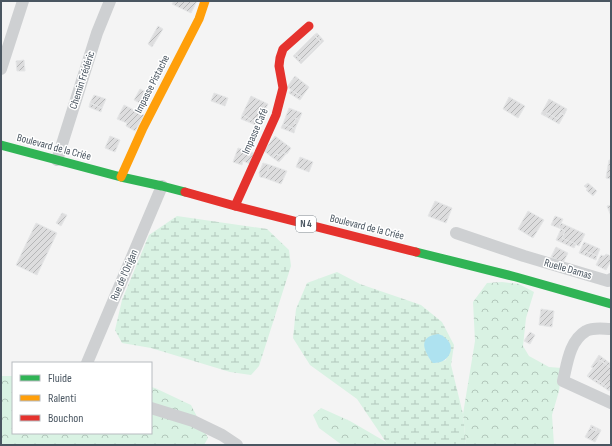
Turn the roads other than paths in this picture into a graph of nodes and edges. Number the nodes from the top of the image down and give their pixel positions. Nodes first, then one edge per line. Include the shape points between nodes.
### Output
1 (23, 1) edge
2 (110, 1) edge
3 (206, 1) edge
4 (309, 26) dead end
5 (1, 69) edge
6 (1, 145) edge
7 (57, 160) junction
8 (121, 178) junction
9 (162, 186) junction
10 (234, 206) junction
11 (456, 233) dead end
12 (524, 256) junction
13 (516, 277) junction
14 (611, 279) edge
15 (611, 304) edge
16 (611, 328) edge
17 (86, 362) edge
18 (611, 403) edge
19 (152, 408) edge
20 (237, 445) edge

1 - 5 street
2 - 7 street, Chemin Frédéric via 97,33
3 - 8 main road, Impasse Pistache
4 - 10 main road, Impasse Café via 283,50 279,66 283,88 276,115
6 - 7 main road, Boulevard de la Criée / N 4
7 - 8 main road, Boulevard de la Criée / N 4
8 - 9 main road, Boulevard de la Criée / N 4
9 - 10 main road, Boulevard de la Criée / N 4
9 - 17 street, Rue de l'Origan
10 - 13 main road, Boulevard de la Criée / N 4
11 - 12 street, Ruelle Damas
12 - 13 street
12 - 14 street, Ruelle Damas
13 - 15 main road, Boulevard de la Criée / N 4
16 - 18 street via 586,331 579,338 570,353 563,382
19 - 20 street via 193,421

